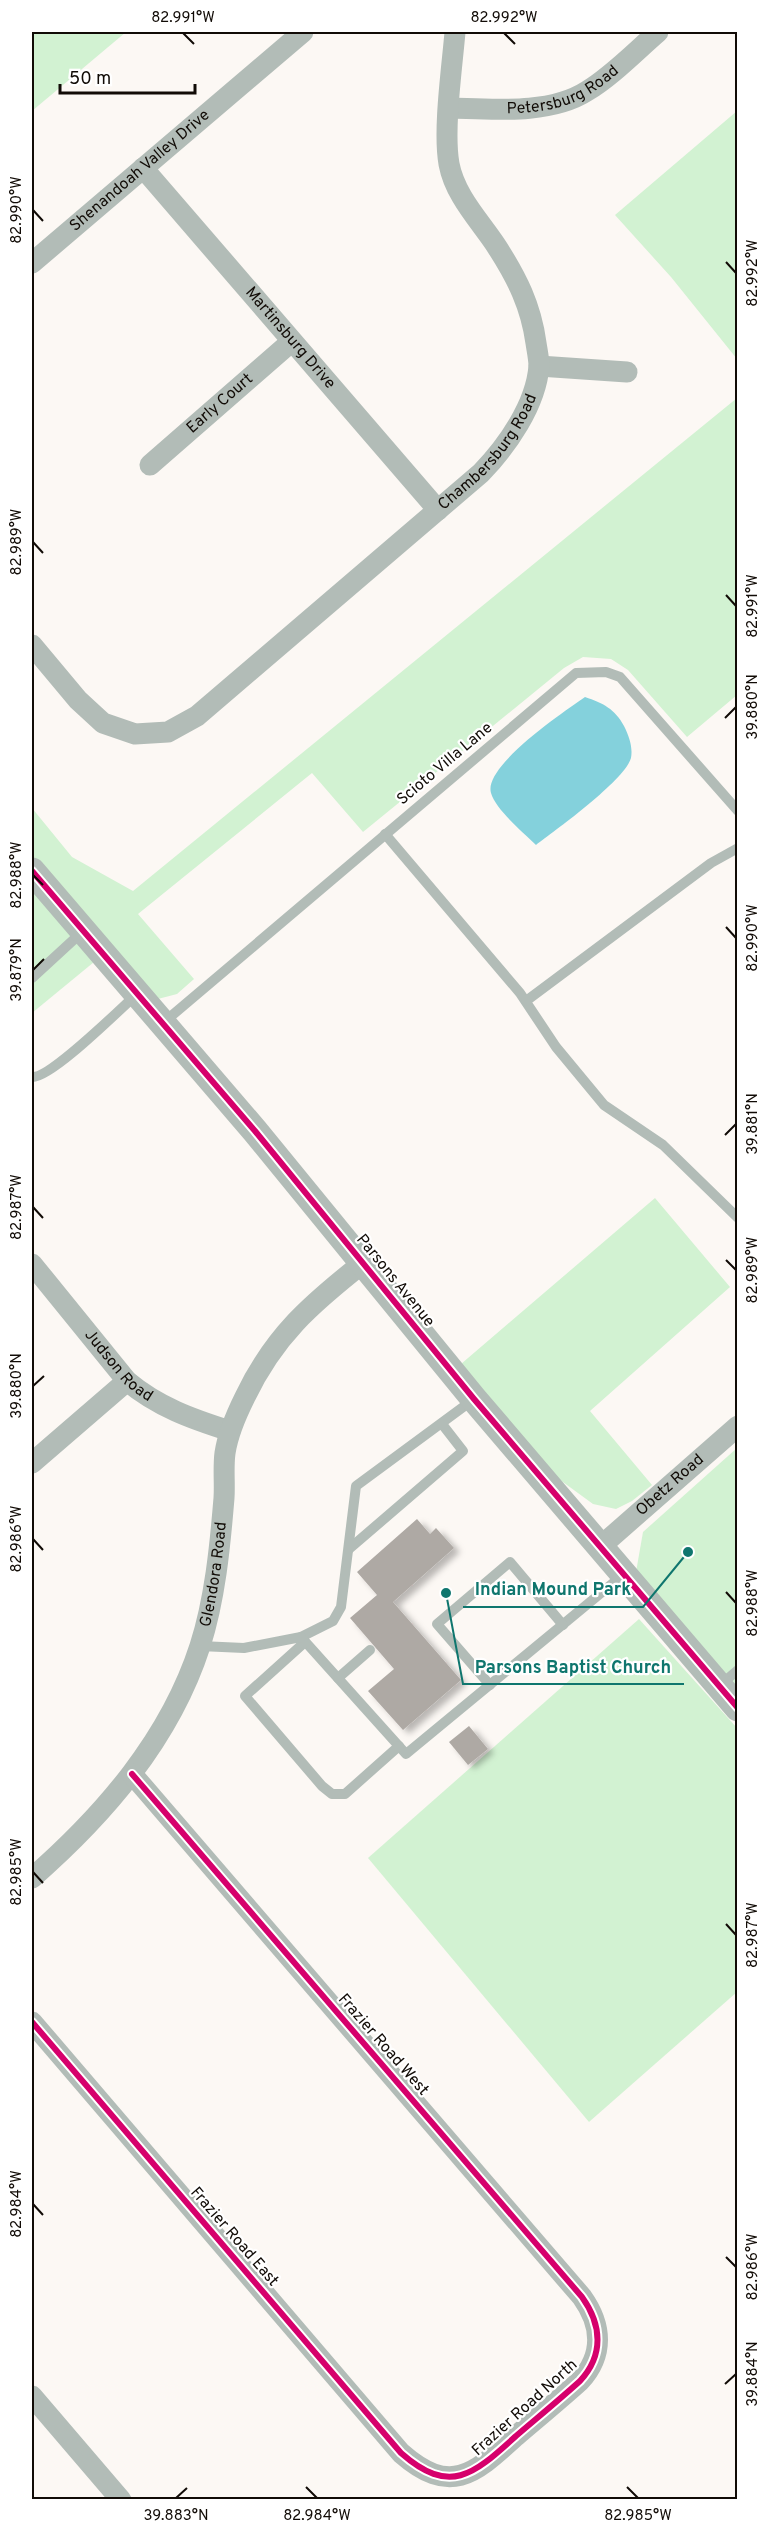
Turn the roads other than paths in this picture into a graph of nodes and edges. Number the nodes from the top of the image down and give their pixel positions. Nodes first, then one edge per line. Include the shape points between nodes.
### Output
1 (303, 32) edge
2 (455, 32) edge
3 (658, 32) edge
4 (450, 108) junction
5 (142, 168) junction
6 (32, 264) edge
7 (291, 342) junction
8 (539, 366) junction
9 (627, 372) dead end
10 (150, 465) dead end
11 (438, 510) junction
12 (32, 645) edge
13 (738, 811) edge
14 (385, 834) junction
15 (738, 848) edge
16 (32, 871) edge
17 (83, 932) junction
18 (32, 978) edge
19 (137, 994) junction
20 (526, 1001) junction
21 (162, 1023) junction
22 (32, 1077) edge
23 (738, 1218) edge
24 (363, 1263) junction
25 (32, 1264) edge
26 (127, 1381) junction
27 (474, 1398) junction
28 (442, 1424) junction
29 (738, 1426) edge
30 (230, 1431) junction
31 (32, 1463) edge
32 (602, 1546) junction
33 (349, 1549) junction
34 (624, 1574) junction
35 (563, 1625) junction
36 (303, 1640) junction
37 (200, 1646) junction
38 (370, 1650) dead end
39 (338, 1678) junction
40 (728, 1678) edge
41 (490, 1685) junction
42 (738, 1708) edge
43 (399, 1746) junction
44 (132, 1774) junction
45 (32, 1878) edge
46 (32, 2022) edge
47 (598, 2341) joint
48 (32, 2396) edge
49 (417, 2467) joint
50 (119, 2499) edge

1 - 5 street, Shenandoah Valley Drive
2 - 4 street, Chambersburg Road
3 - 4 street, Petersburg Road via 586,92 553,104 512,109
4 - 8 street, Chambersburg Road via 450,164 460,194 497,246 528,303
5 - 6 street, Shenandoah Valley Drive
5 - 7 street, Martinsburg Drive
7 - 10 street, Early Court
7 - 11 street, Martinsburg Drive
8 - 9 street
8 - 11 street, Chambersburg Road via 519,424 502,451
11 - 12 street, Chambersburg Road via 197,716 168,732 135,734 103,723 78,700
13 - 14 lane, Scioto Villa Lane via 620,677 576,673
14 - 20 lane
14 - 21 lane, Scioto Villa Lane
15 - 20 lane via 711,863
16 - 17 street, Parsons Avenue
17 - 18 lane
17 - 19 street, Parsons Avenue
19 - 21 street, Parsons Avenue
19 - 22 lane via 62,1061 37,1078
20 - 23 lane via 556,1047 604,1105 663,1145
21 - 24 street, Parsons Avenue
24 - 27 street, Parsons Avenue
24 - 30 street, Glendora Road via 285,1332 256,1373
25 - 26 street, Judson Road
26 - 30 street, Judson Road via 172,1411
26 - 31 street
27 - 28 lane
27 - 32 street, Parsons Avenue
28 - 33 lane via 356,1486
28 - 33 lane via 463,1451
29 - 32 street, Obetz Road
30 - 37 street, Glendora Road via 214,1588
32 - 34 street, Parsons Avenue
33 - 36 lane via 341,1607 333,1621
34 - 35 lane
34 - 40 street, Parsons Avenue
35 - 41 lane
35 - 41 lane via 510,1562 438,1624
36 - 37 lane via 243,1648
36 - 39 lane
36 - 43 lane via 245,1696 322,1786 332,1794 345,1794
37 - 44 street, Glendora Road via 173,1712
38 - 39 lane
39 - 43 lane
40 - 42 street, Parsons Avenue
41 - 43 lane via 406,1754
44 - 45 street, Glendora Road via 90,1823
44 - 47 street, Frazier Road West via 582,2296 594,2317
46 - 49 street, Frazier Road East
47 - 49 street, Frazier Road North via 594,2363 580,2381 475,2471 451,2476
48 - 50 street

